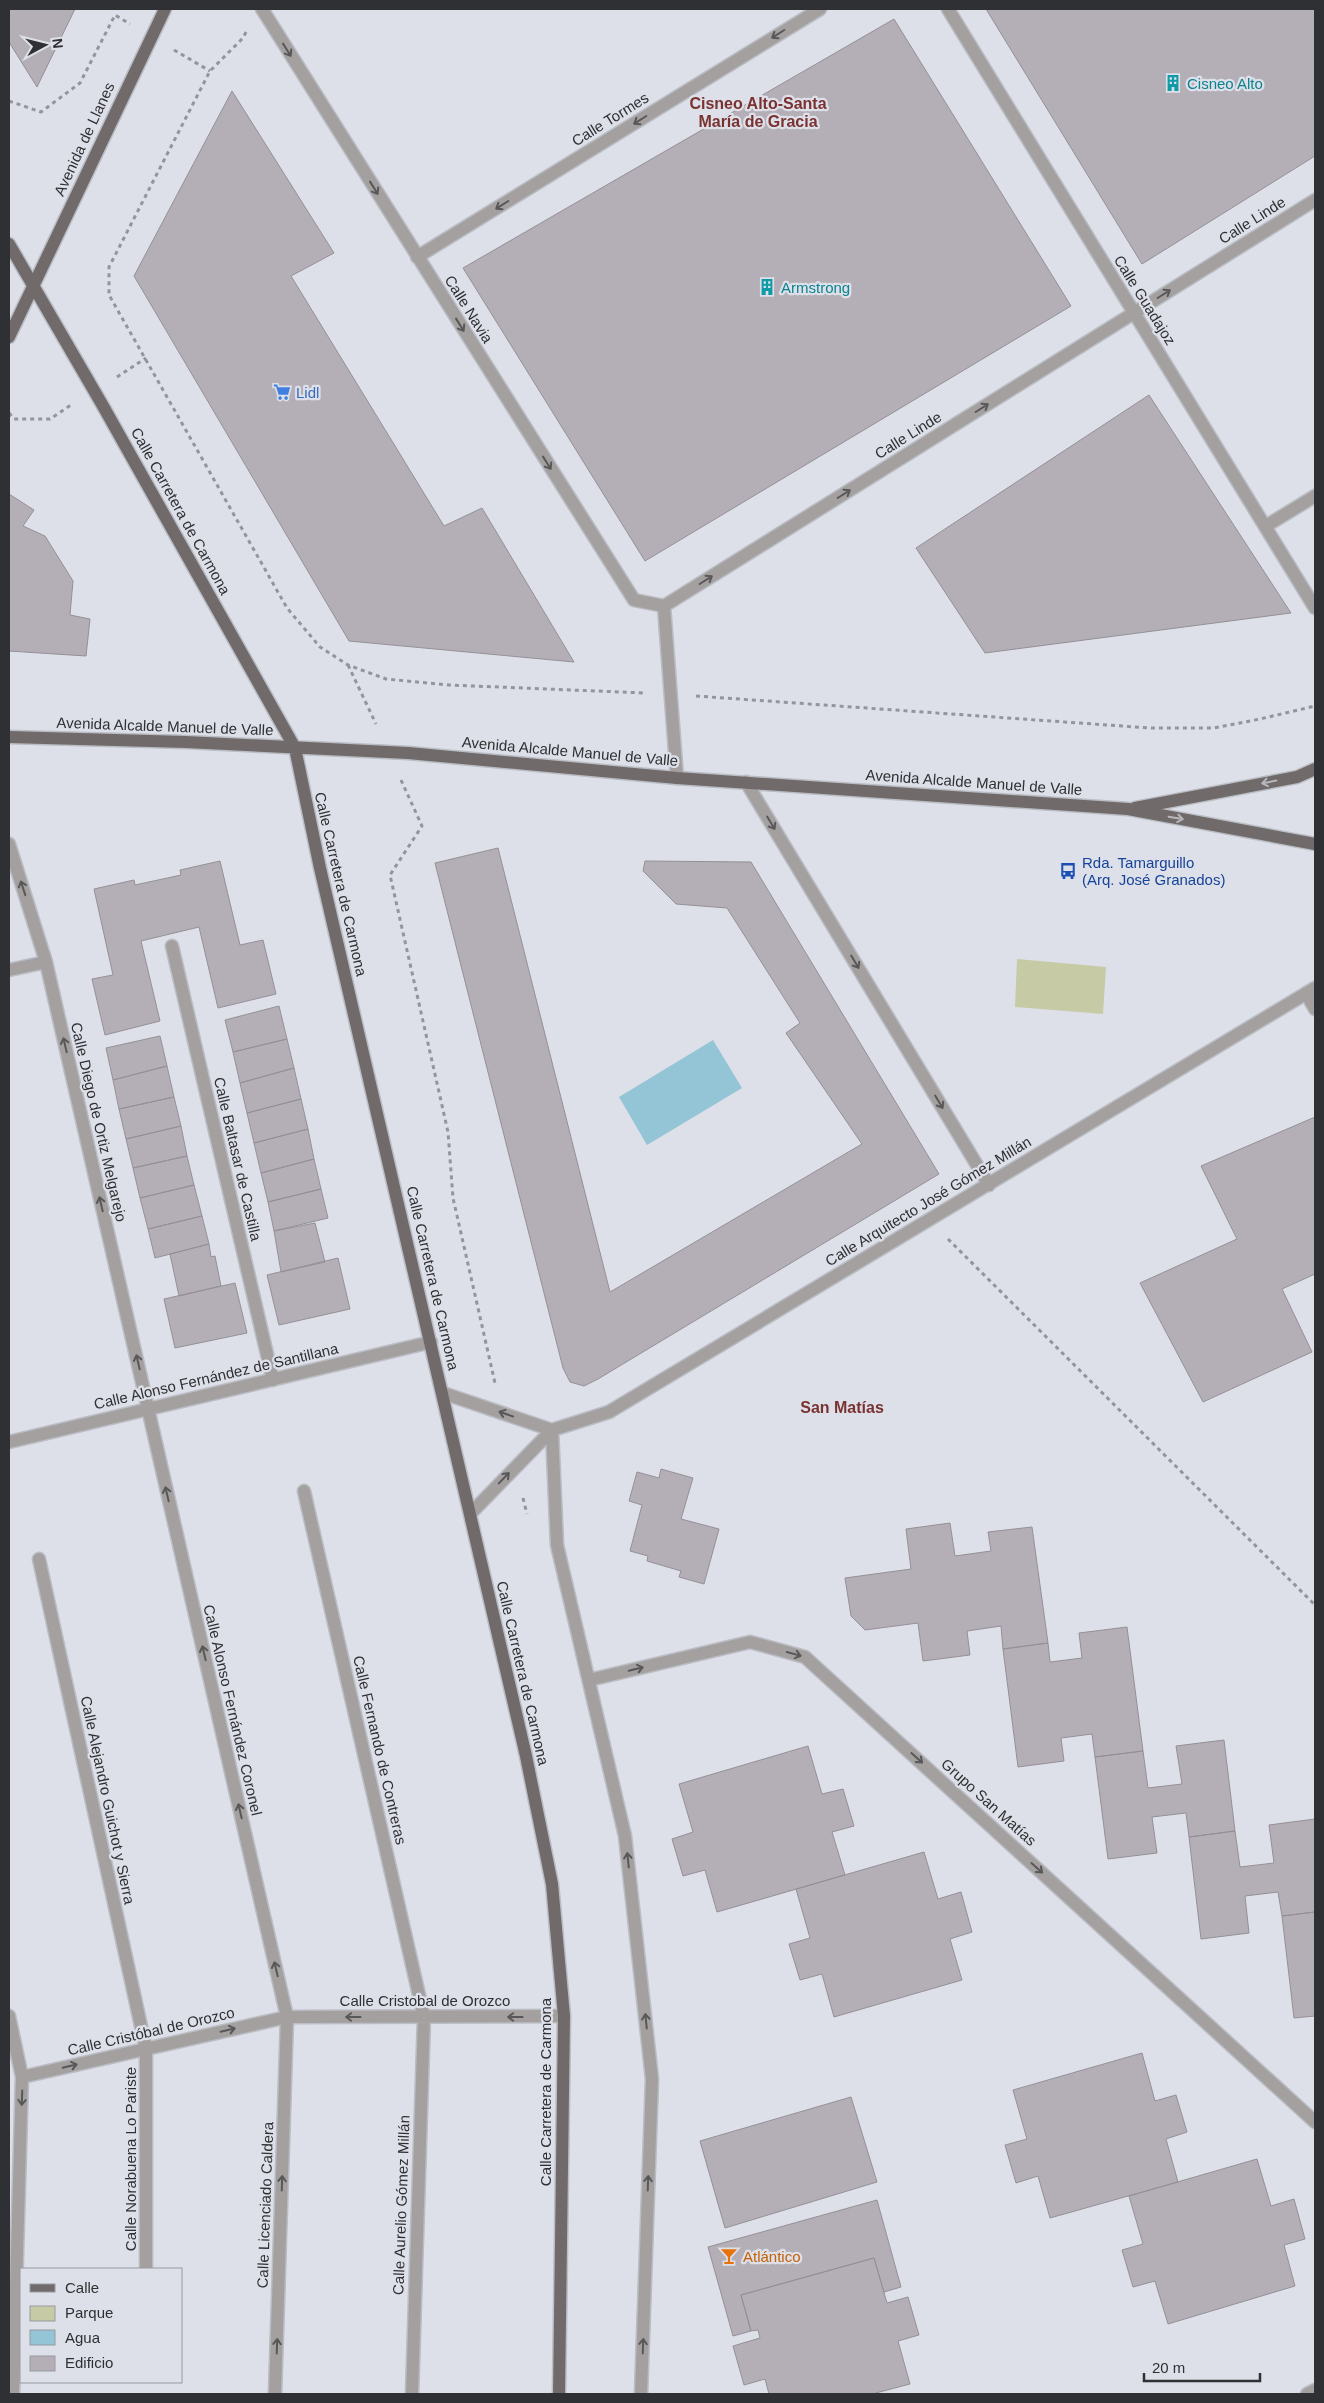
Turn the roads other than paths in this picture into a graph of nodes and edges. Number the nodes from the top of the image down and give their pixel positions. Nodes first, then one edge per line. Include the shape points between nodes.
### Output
1 (165, 9) edge
2 (262, 9) edge
3 (820, 9) edge
4 (948, 9) edge
5 (1315, 200) edge
6 (9, 244) edge
7 (417, 257) junction
8 (34, 284) junction
9 (1134, 313) junction
10 (9, 337) edge
11 (1315, 496) edge
12 (1266, 526) junction
13 (664, 606) junction
14 (1315, 608) edge
15 (9, 737) edge
16 (295, 748) junction
17 (1315, 769) edge
18 (677, 778) junction
19 (746, 782) junction
20 (1128, 809) junction
21 (9, 844) edge
22 (1315, 844) edge
23 (172, 946) dead end
24 (46, 962) junction
25 (9, 970) edge
26 (1311, 990) edge
27 (1315, 1009) edge
28 (989, 1185) junction
29 (431, 1342) junction
30 (273, 1380) junction
31 (443, 1393) junction
32 (149, 1410) junction
33 (552, 1430) junction
34 (9, 1442) edge
35 (304, 1490) dead end
36 (471, 1514) junction
37 (39, 1559) dead end
38 (589, 1680) junction
39 (9, 2016) edge
40 (564, 2016) junction
41 (287, 2017) junction
42 (424, 2017) junction
43 (146, 2049) junction
44 (22, 2077) junction
45 (1315, 2122) edge
46 (146, 2268) edge
47 (1315, 2390) edge
48 (13, 2394) edge
49 (275, 2394) edge
50 (412, 2394) edge
51 (559, 2394) edge
52 (641, 2394) edge
53 (1307, 2394) edge

1 - 8 main road, Avenida de Llanes
2 -> 7 street, Calle Navia
3 -> 7 street, Calle Tormes
4 - 9 street, Calle Guadajoz
9 -> 5 street, Calle Linde
6 - 8 main road, Calle Carretera de Carmona
7 -> 13 street, Calle Navia via 634,600
8 - 10 main road, Avenida de Llanes
8 - 16 main road, Calle Carretera de Carmona
9 - 12 street, Calle Guadajoz
13 -> 9 street, Calle Linde
11 - 12 street
12 - 14 street, Calle Guadajoz
13 - 18 street
15 - 16 main road, Avenida Alcalde Manuel de Valle
16 - 18 main road, Avenida Alcalde Manuel de Valle via 408,753
16 - 29 main road, Calle Carretera de Carmona
17 -> 20 main road, Avenida Alcalde Manuel de Valle via 1297,777
18 - 19 main road, Avenida Alcalde Manuel de Valle
19 - 20 main road, Avenida Alcalde Manuel de Valle
19 -> 28 street
20 -> 22 main road, Avenida Alcalde Manuel de Valle
24 -> 21 street, Calle Diego de Ortiz Melgarejo
23 - 30 street, Calle Baltasar de Castilla
24 - 25 street
32 -> 24 street, Calle Diego de Ortiz Melgarejo
26 - 27 street
26 - 28 street, Calle Arquitecto José Gómez Millán
28 - 33 street, Calle Arquitecto José Gómez Millán via 609,1412
29 - 30 street, Calle Alonso Fernández de Santillana
29 - 31 main road, Calle Carretera de Carmona
30 - 32 street, Calle Alonso Fernández de Santillana
33 -> 31 street
31 - 36 main road, Calle Carretera de Carmona
32 - 34 street, Calle Alonso Fernández de Santillana
41 -> 32 street, Calle Alonso Fernández Coronel
36 -> 33 street
33 - 38 street via 557,1545
35 - 42 street, Calle Fernando de Contreras
36 - 40 main road, Calle Carretera de Carmona via 552,1884
37 - 43 street, Calle Alejandro Guichot y Sierra
38 -> 45 street, Grupo San Matías via 750,1642 805,1657
52 -> 38 street via 652,2079 625,1836
39 - 44 street
40 -> 42 street, Calle Cristobal de Orozco
40 - 51 main road, Calle Carretera de Carmona
42 -> 41 street, Calle Cristobal de Orozco
43 -> 41 street, Calle Cristóbal de Orozco
49 -> 41 street, Calle Licenciado Caldera
42 - 50 street, Calle Aurelio Gómez Millán
44 -> 43 street, Calle Cristóbal de Orozco
43 - 46 street, Calle Norabuena Lo Pariste
44 -> 48 street
47 - 53 street

